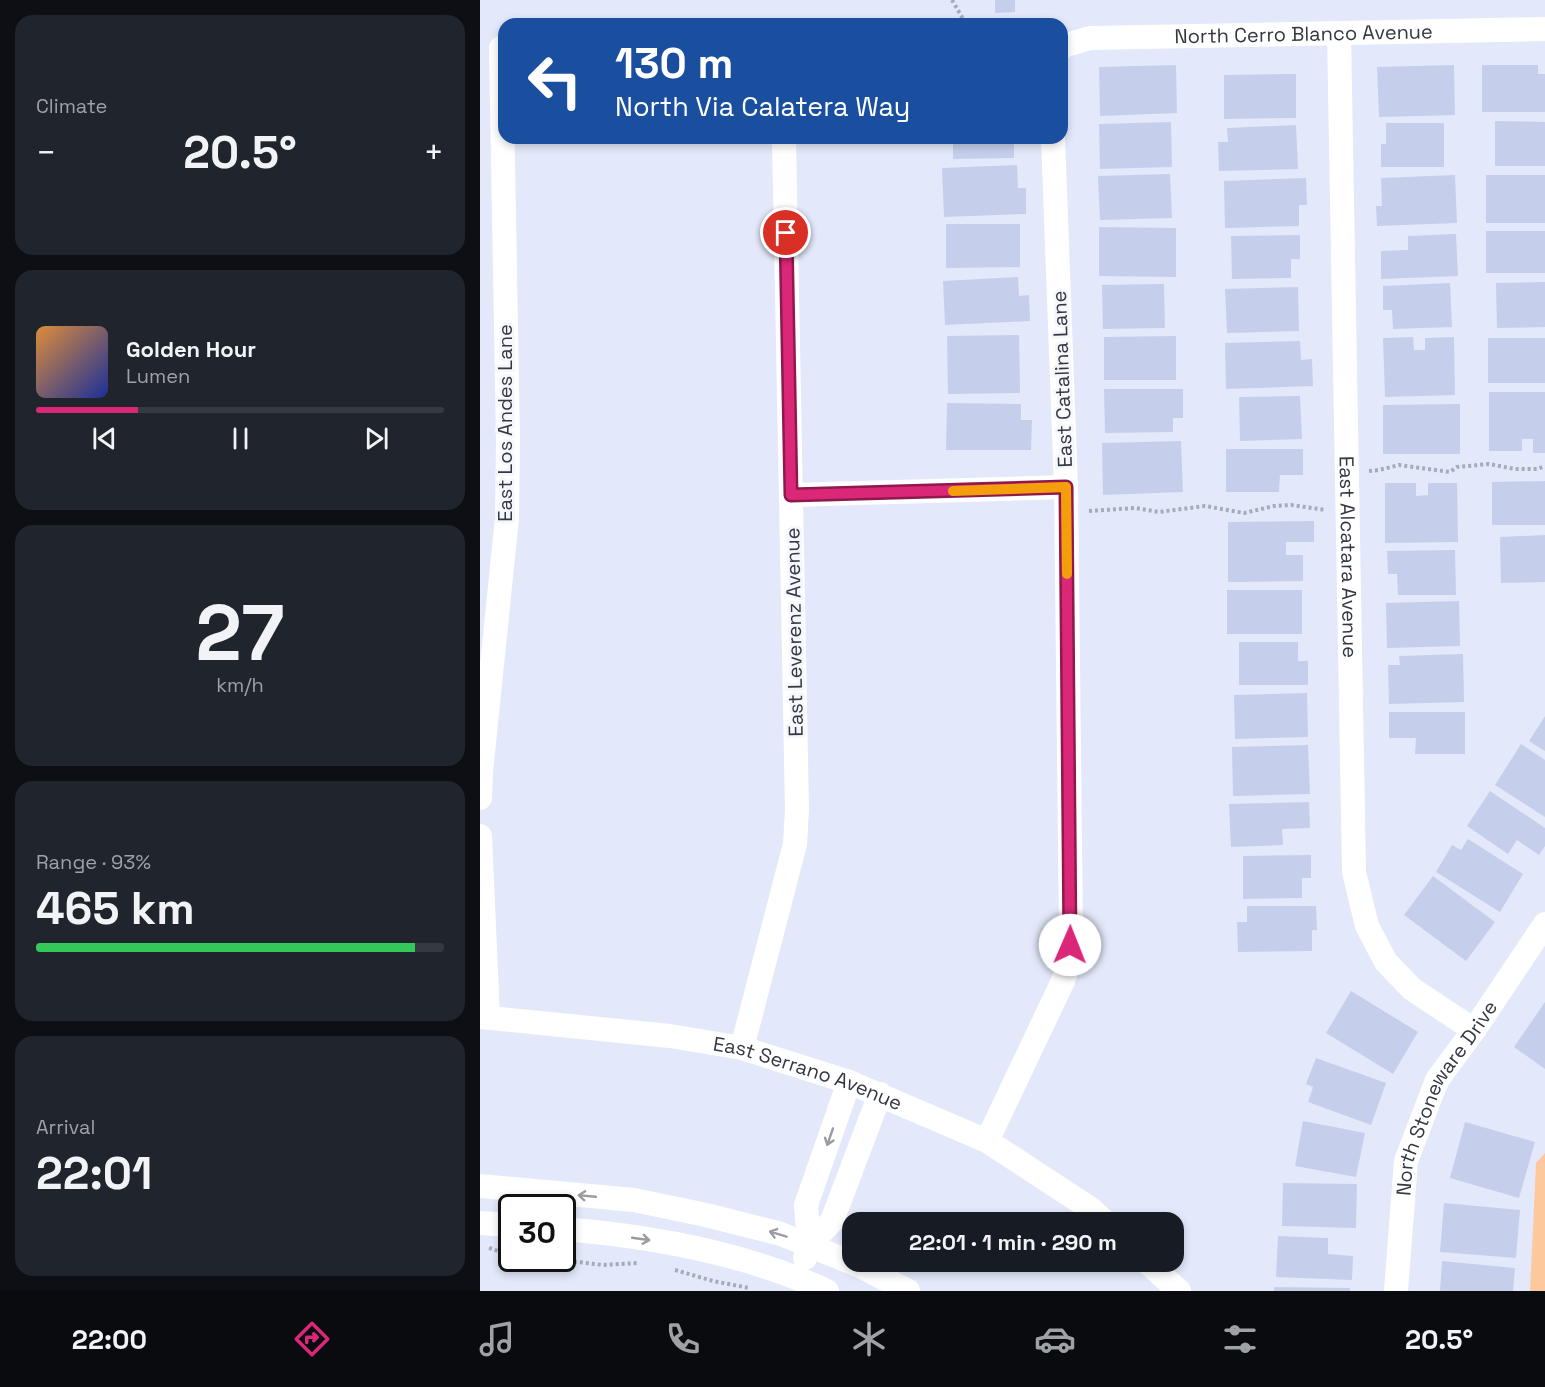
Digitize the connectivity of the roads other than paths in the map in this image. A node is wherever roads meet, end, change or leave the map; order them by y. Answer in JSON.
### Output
{"nodes":[{"id":1,"x":1545,"y":29,"type":"edge"},
{"id":2,"x":1339,"y":33,"type":"junction"},
{"id":3,"x":1068,"y":45,"type":"edge"},
{"id":4,"x":495,"y":48,"type":"edge"},
{"id":5,"x":498,"y":138,"type":"edge"},
{"id":6,"x":498,"y":144,"type":"edge"},
{"id":7,"x":784,"y":144,"type":"edge"},
{"id":8,"x":1053,"y":144,"type":"edge"},
{"id":9,"x":791,"y":495,"type":"junction"},
{"id":10,"x":1066,"y":499,"type":"junction"},
{"id":11,"x":480,"y":798,"type":"edge"},
{"id":12,"x":480,"y":836,"type":"edge"},
{"id":13,"x":1545,"y":924,"type":"edge"},
{"id":14,"x":484,"y":1017,"type":"edge"},
{"id":15,"x":1474,"y":1030,"type":"junction"},
{"id":16,"x":742,"y":1048,"type":"junction"},
{"id":17,"x":849,"y":1082,"type":"junction"},
{"id":18,"x":880,"y":1094,"type":"junction"},
{"id":19,"x":987,"y":1141,"type":"junction"},
{"id":20,"x":480,"y":1186,"type":"edge"},
{"id":21,"x":1094,"y":1212,"type":"edge"},
{"id":22,"x":480,"y":1223,"type":"edge"},
{"id":23,"x":498,"y":1224,"type":"edge"},
{"id":24,"x":576,"y":1230,"type":"edge"},
{"id":25,"x":809,"y":1245,"type":"junction"},
{"id":26,"x":1159,"y":1272,"type":"edge"},
{"id":27,"x":798,"y":1277,"type":"junction"},
{"id":28,"x":827,"y":1291,"type":"edge"},
{"id":29,"x":908,"y":1291,"type":"edge"},
{"id":30,"x":1179,"y":1291,"type":"edge"},
{"id":31,"x":1396,"y":1291,"type":"edge"}],
"edges":[{"from":1,"to":2,"type":"street","name":"North Cerro Blanco Avenue"},
{"from":2,"to":3,"type":"street","name":"North Cerro Blanco Avenue"},
{"from":2,"to":15,"type":"street","name":"East Alcatara Avenue"},
{"from":4,"to":5,"type":"street","name":"East Los Andes Lane"},
{"from":6,"to":11,"type":"street","name":"East Los Andes Lane"},
{"from":7,"to":9,"type":"street","name":"East Leverenz Avenue"},
{"from":8,"to":10,"type":"street","name":"East Catalina Lane"},
{"from":9,"to":10,"type":"street"},
{"from":9,"to":16,"type":"street","name":"East Leverenz Avenue"},
{"from":10,"to":19,"type":"street","name":"East Catalina Lane"},
{"from":12,"to":14,"type":"street"},
{"from":13,"to":15,"type":"street","name":"North Stoneware Drive"},
{"from":14,"to":16,"type":"street","name":"East Serrano Avenue"},
{"from":15,"to":31,"type":"street","name":"North Stoneware Drive"},
{"from":16,"to":17,"type":"street","name":"East Serrano Avenue"},
{"from":17,"to":18,"type":"street","name":"East Serrano Avenue"},
{"from":17,"to":25,"type":"street","one_way":true},
{"from":18,"to":19,"type":"street","name":"East Serrano Avenue"},
{"from":18,"to":25,"type":"street"},
{"from":19,"to":21,"type":"street","name":"East Serrano Avenue"},
{"from":25,"to":20,"type":"street","one_way":true},
{"from":22,"to":23,"type":"street"},
{"from":24,"to":27,"type":"street","one_way":true},
{"from":25,"to":27,"type":"street"},
{"from":25,"to":29,"type":"street"},
{"from":26,"to":30,"type":"street"},
{"from":27,"to":28,"type":"street"}]}
